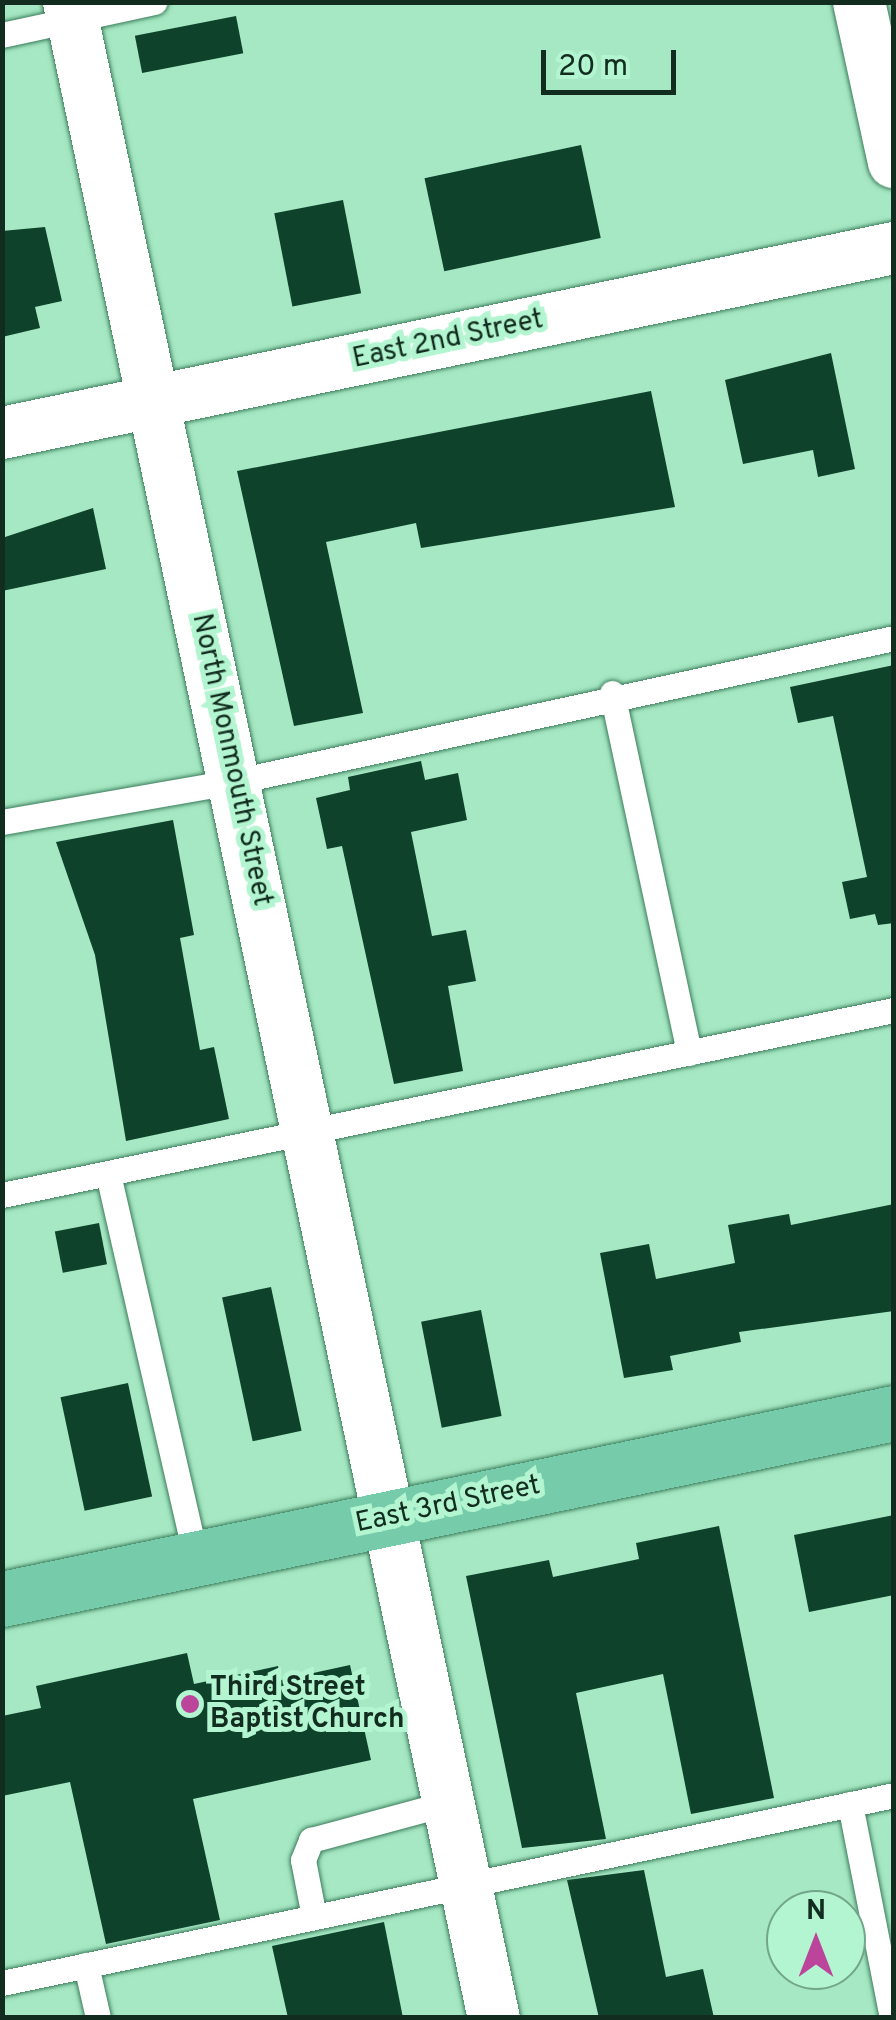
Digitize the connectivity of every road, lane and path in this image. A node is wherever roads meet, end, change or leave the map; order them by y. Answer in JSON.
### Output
{"nodes":[{"id":1,"x":154,"y":2,"type":"edge"},
{"id":2,"x":858,"y":2,"type":"edge"},
{"id":3,"x":71,"y":11,"type":"edge"},
{"id":4,"x":2,"y":36,"type":"edge"},
{"id":5,"x":894,"y":162,"type":"edge"},
{"id":6,"x":894,"y":248,"type":"edge"},
{"id":7,"x":154,"y":401,"type":"junction"},
{"id":8,"x":2,"y":433,"type":"edge"},
{"id":9,"x":894,"y":638,"type":"edge"},
{"id":10,"x":612,"y":692,"type":"junction"},
{"id":11,"x":237,"y":782,"type":"junction"},
{"id":12,"x":2,"y":822,"type":"edge"},
{"id":13,"x":894,"y":1010,"type":"edge"},
{"id":14,"x":690,"y":1053,"type":"junction"},
{"id":15,"x":308,"y":1132,"type":"junction"},
{"id":16,"x":108,"y":1174,"type":"junction"},
{"id":17,"x":2,"y":1196,"type":"edge"},
{"id":18,"x":894,"y":1413,"type":"edge"},
{"id":19,"x":388,"y":1518,"type":"junction"},
{"id":20,"x":196,"y":1558,"type":"junction"},
{"id":21,"x":2,"y":1599,"type":"edge"},
{"id":22,"x":894,"y":1795,"type":"edge"},
{"id":23,"x":448,"y":1803,"type":"junction"},
{"id":24,"x":850,"y":1804,"type":"junction"},
{"id":25,"x":464,"y":1886,"type":"junction"},
{"id":26,"x":314,"y":1917,"type":"junction"},
{"id":27,"x":86,"y":1965,"type":"junction"},
{"id":28,"x":2,"y":1983,"type":"edge"},
{"id":29,"x":98,"y":2018,"type":"edge"},
{"id":30,"x":494,"y":2018,"type":"edge"},
{"id":31,"x":892,"y":2018,"type":"edge"}],
"edges":[{"from":1,"to":3,"type":"lane"},
{"from":2,"to":5,"type":"street"},
{"from":3,"to":4,"type":"lane"},
{"from":3,"to":7,"type":"street","name":"North Monmouth Street"},
{"from":6,"to":7,"type":"street","name":"East 2nd Street"},
{"from":7,"to":8,"type":"street","name":"East 2nd Street"},
{"from":7,"to":11,"type":"street","name":"North Monmouth Street"},
{"from":9,"to":10,"type":"lane"},
{"from":10,"to":11,"type":"lane"},
{"from":10,"to":14,"type":"lane"},
{"from":11,"to":12,"type":"lane"},
{"from":11,"to":15,"type":"street","name":"North Monmouth Street"},
{"from":13,"to":14,"type":"lane"},
{"from":14,"to":15,"type":"lane"},
{"from":15,"to":16,"type":"lane"},
{"from":15,"to":19,"type":"street","name":"North Monmouth Street"},
{"from":16,"to":17,"type":"lane"},
{"from":16,"to":20,"type":"lane"},
{"from":18,"to":19,"type":"main road","name":"East 3rd Street"},
{"from":19,"to":20,"type":"main road","name":"East 3rd Street"},
{"from":19,"to":23,"type":"street","name":"North Monmouth Street"},
{"from":20,"to":21,"type":"main road","name":"East 3rd Street"},
{"from":22,"to":24,"type":"lane"},
{"from":23,"to":25,"type":"street","name":"North Monmouth Street"},
{"from":23,"to":26,"type":"lane"},
{"from":24,"to":25,"type":"lane"},
{"from":24,"to":31,"type":"lane"},
{"from":25,"to":26,"type":"lane"},
{"from":25,"to":30,"type":"street","name":"North Monmouth Street"},
{"from":26,"to":27,"type":"lane"},
{"from":27,"to":28,"type":"lane"},
{"from":27,"to":29,"type":"lane"}]}
